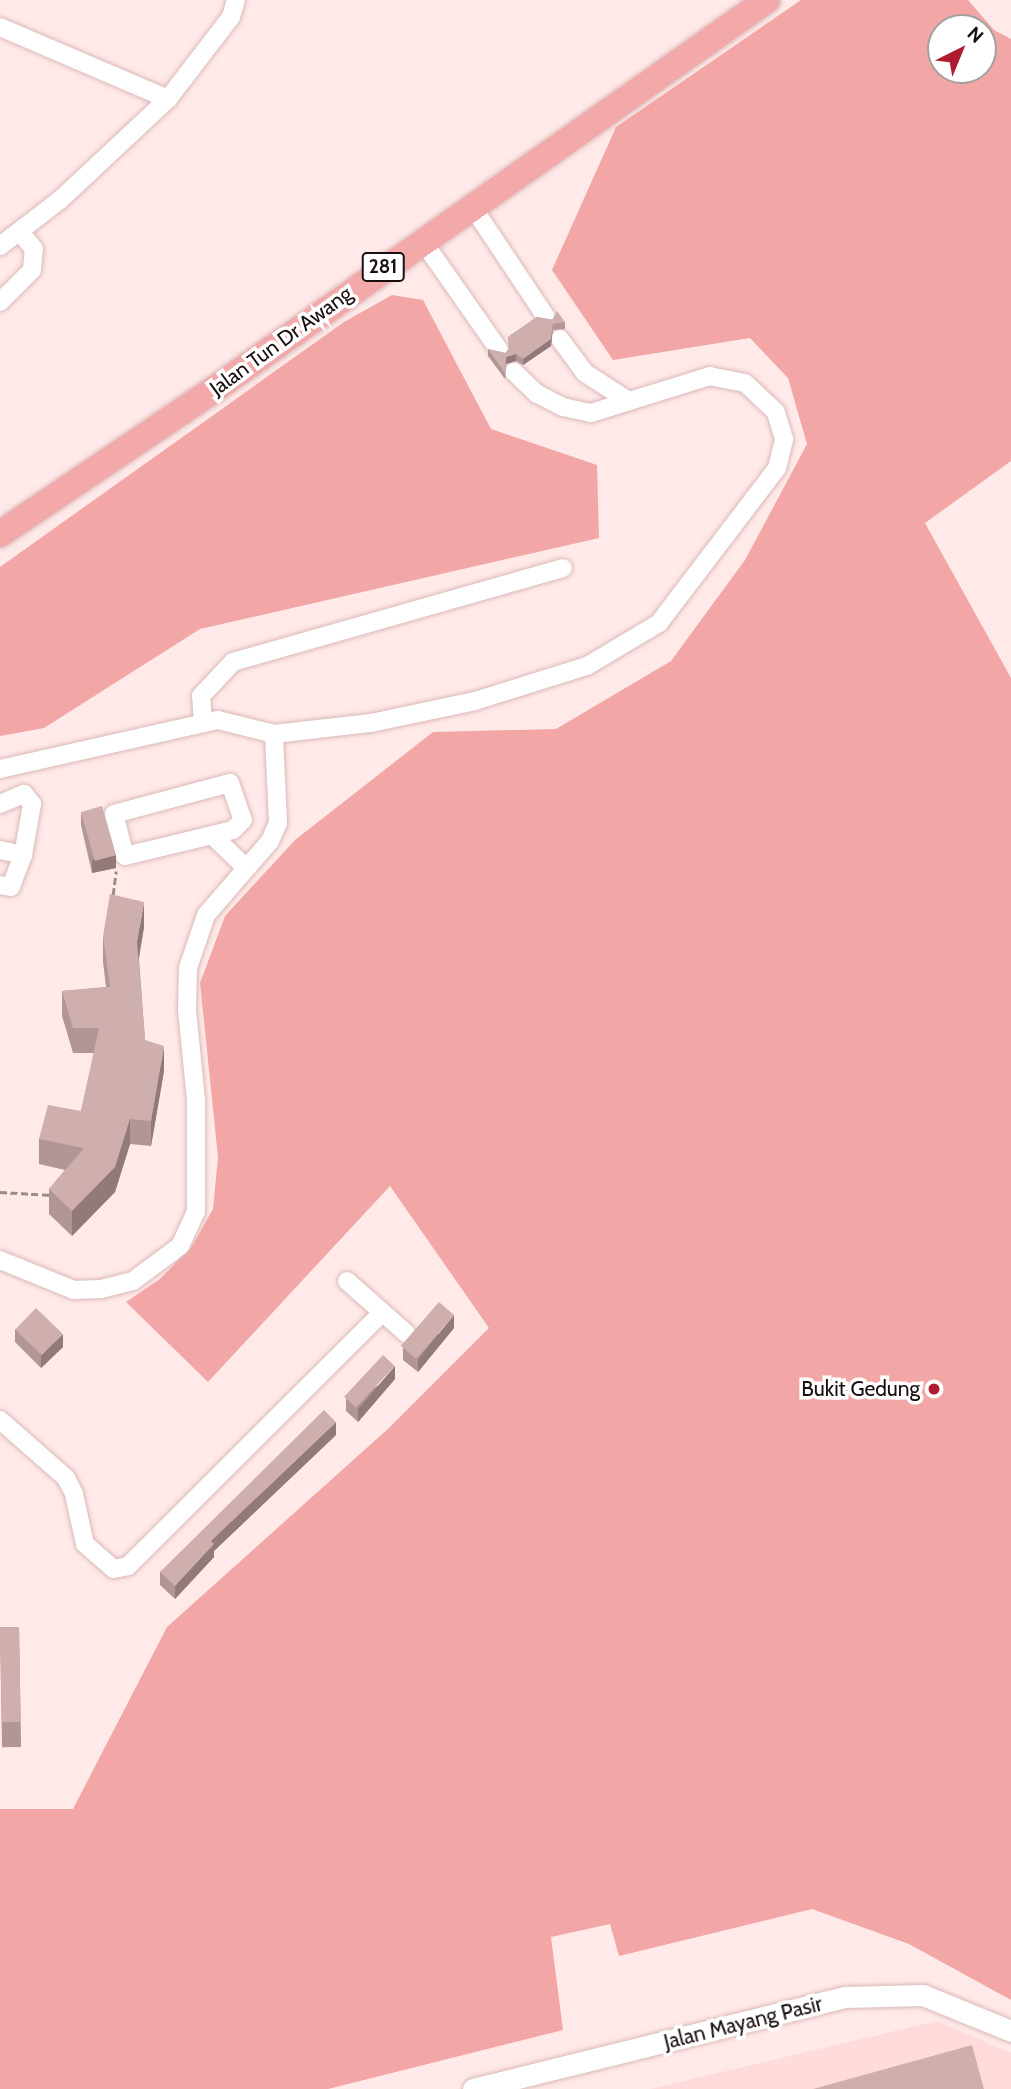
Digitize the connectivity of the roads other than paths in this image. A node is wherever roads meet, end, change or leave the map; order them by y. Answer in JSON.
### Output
{"nodes":[{"id":1,"x":236,"y":0,"type":"edge"},
{"id":2,"x":767,"y":0,"type":"edge"},
{"id":3,"x":0,"y":27,"type":"edge"},
{"id":4,"x":168,"y":99,"type":"junction"},
{"id":5,"x":472,"y":206,"type":"junction"},
{"id":6,"x":19,"y":231,"type":"junction"},
{"id":7,"x":422,"y":240,"type":"junction"},
{"id":8,"x":0,"y":246,"type":"edge"},
{"id":9,"x":0,"y":302,"type":"edge"},
{"id":10,"x":546,"y":317,"type":"edge"},
{"id":11,"x":560,"y":339,"type":"dead end"},
{"id":12,"x":499,"y":349,"type":"edge"},
{"id":13,"x":514,"y":372,"type":"dead end"},
{"id":14,"x":627,"y":400,"type":"junction"},
{"id":15,"x":0,"y":534,"type":"edge"},
{"id":16,"x":563,"y":568,"type":"dead end"},
{"id":17,"x":203,"y":723,"type":"junction"},
{"id":18,"x":274,"y":734,"type":"junction"},
{"id":19,"x":0,"y":769,"type":"edge"},
{"id":20,"x":0,"y":776,"type":"edge"},
{"id":21,"x":2,"y":803,"type":"edge"},
{"id":22,"x":212,"y":835,"type":"junction"},
{"id":23,"x":0,"y":849,"type":"edge"},
{"id":24,"x":23,"y":855,"type":"junction"},
{"id":25,"x":247,"y":868,"type":"junction"},
{"id":26,"x":0,"y":885,"type":"edge"},
{"id":27,"x":0,"y":1260,"type":"edge"},
{"id":28,"x":347,"y":1281,"type":"dead end"},
{"id":29,"x":382,"y":1313,"type":"junction"},
{"id":30,"x":405,"y":1334,"type":"dead end"},
{"id":31,"x":0,"y":1420,"type":"edge"},
{"id":32,"x":1011,"y":2031,"type":"edge"},
{"id":33,"x":473,"y":2089,"type":"edge"}],
"edges":[{"from":1,"to":4,"type":"street"},
{"from":2,"to":5,"type":"main road","name":"Jalan Tun Dr Awang","number":"281"},
{"from":3,"to":4,"type":"street"},
{"from":4,"to":6,"type":"street"},
{"from":5,"to":7,"type":"main road","name":"Jalan Tun Dr Awang","number":"281"},
{"from":5,"to":10,"type":"street"},
{"from":6,"to":8,"type":"street"},
{"from":6,"to":9,"type":"street"},
{"from":7,"to":12,"type":"street"},
{"from":7,"to":15,"type":"main road","name":"Jalan Tun Dr Awang","number":"281"},
{"from":11,"to":14,"type":"street"},
{"from":13,"to":14,"type":"street"},
{"from":14,"to":18,"type":"street"},
{"from":16,"to":17,"type":"street"},
{"from":17,"to":18,"type":"street"},
{"from":17,"to":19,"type":"street"},
{"from":18,"to":25,"type":"street"},
{"from":20,"to":21,"type":"street"},
{"from":21,"to":24,"type":"street"},
{"from":22,"to":22,"type":"street"},
{"from":22,"to":25,"type":"street"},
{"from":23,"to":24,"type":"street"},
{"from":24,"to":26,"type":"street"},
{"from":25,"to":27,"type":"street"},
{"from":28,"to":29,"type":"street"},
{"from":29,"to":30,"type":"street"},
{"from":29,"to":31,"type":"street"},
{"from":32,"to":33,"type":"street","name":"Jalan Mayang Pasir"}]}
